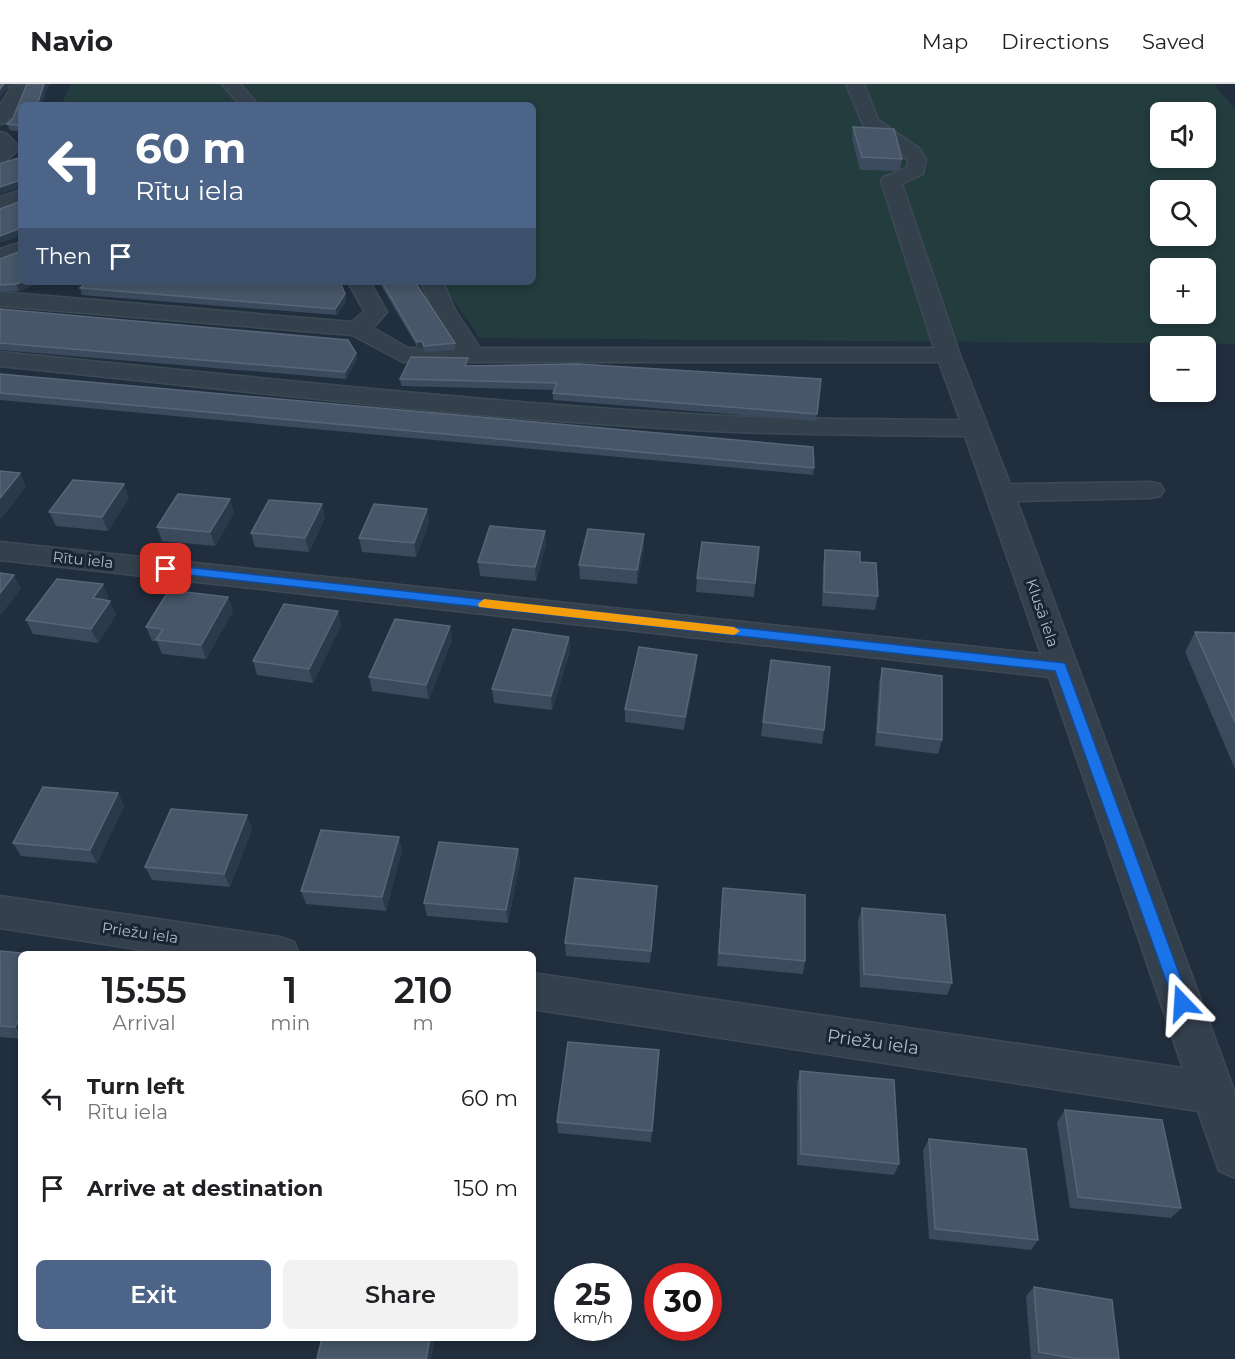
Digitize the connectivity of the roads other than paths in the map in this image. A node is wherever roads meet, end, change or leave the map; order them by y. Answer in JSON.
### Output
{"nodes":[{"id":1,"x":15,"y":84,"type":"edge"},
{"id":2,"x":231,"y":84,"type":"edge"},
{"id":3,"x":855,"y":84,"type":"edge"},
{"id":4,"x":246,"y":102,"type":"edge"},
{"id":5,"x":2,"y":113,"type":"edge"},
{"id":6,"x":18,"y":197,"type":"edge"},
{"id":7,"x":0,"y":204,"type":"edge"},
{"id":8,"x":18,"y":249,"type":"edge"},
{"id":9,"x":0,"y":256,"type":"edge"},
{"id":10,"x":65,"y":285,"type":"edge"},
{"id":11,"x":361,"y":285,"type":"edge"},
{"id":12,"x":433,"y":285,"type":"edge"},
{"id":13,"x":0,"y":299,"type":"edge"},
{"id":14,"x":44,"y":302,"type":"junction"},
{"id":15,"x":358,"y":329,"type":"junction"},
{"id":16,"x":946,"y":349,"type":"junction"},
{"id":17,"x":473,"y":356,"type":"junction"},
{"id":18,"x":0,"y":359,"type":"edge"},
{"id":19,"x":975,"y":428,"type":"junction"},
{"id":20,"x":1150,"y":490,"type":"dead end"},
{"id":21,"x":999,"y":493,"type":"junction"},
{"id":22,"x":0,"y":551,"type":"edge"},
{"id":23,"x":1060,"y":667,"type":"junction"},
{"id":24,"x":0,"y":912,"type":"edge"},
{"id":25,"x":260,"y":951,"type":"edge"},
{"id":26,"x":536,"y":993,"type":"edge"},
{"id":27,"x":1214,"y":1093,"type":"junction"},
{"id":28,"x":1235,"y":1156,"type":"edge"}],
"edges":[{"from":1,"to":5,"type":"street"},
{"from":2,"to":4,"type":"street"},
{"from":3,"to":16,"type":"street","name":"Klusā iela"},
{"from":6,"to":7,"type":"street"},
{"from":8,"to":9,"type":"street"},
{"from":10,"to":14,"type":"street"},
{"from":11,"to":15,"type":"street"},
{"from":12,"to":17,"type":"street"},
{"from":13,"to":14,"type":"street"},
{"from":14,"to":15,"type":"street"},
{"from":15,"to":17,"type":"street"},
{"from":16,"to":17,"type":"street"},
{"from":16,"to":19,"type":"street","name":"Klusā iela"},
{"from":18,"to":19,"type":"street"},
{"from":19,"to":21,"type":"street","name":"Klusā iela"},
{"from":20,"to":21,"type":"street"},
{"from":21,"to":23,"type":"street","name":"Klusā iela"},
{"from":22,"to":23,"type":"street","name":"Rītu iela"},
{"from":23,"to":27,"type":"street","name":"Klusā iela"},
{"from":24,"to":25,"type":"street","name":"Priežu iela"},
{"from":26,"to":27,"type":"street","name":"Priežu iela"},
{"from":27,"to":28,"type":"street","name":"Klusā iela"}]}
